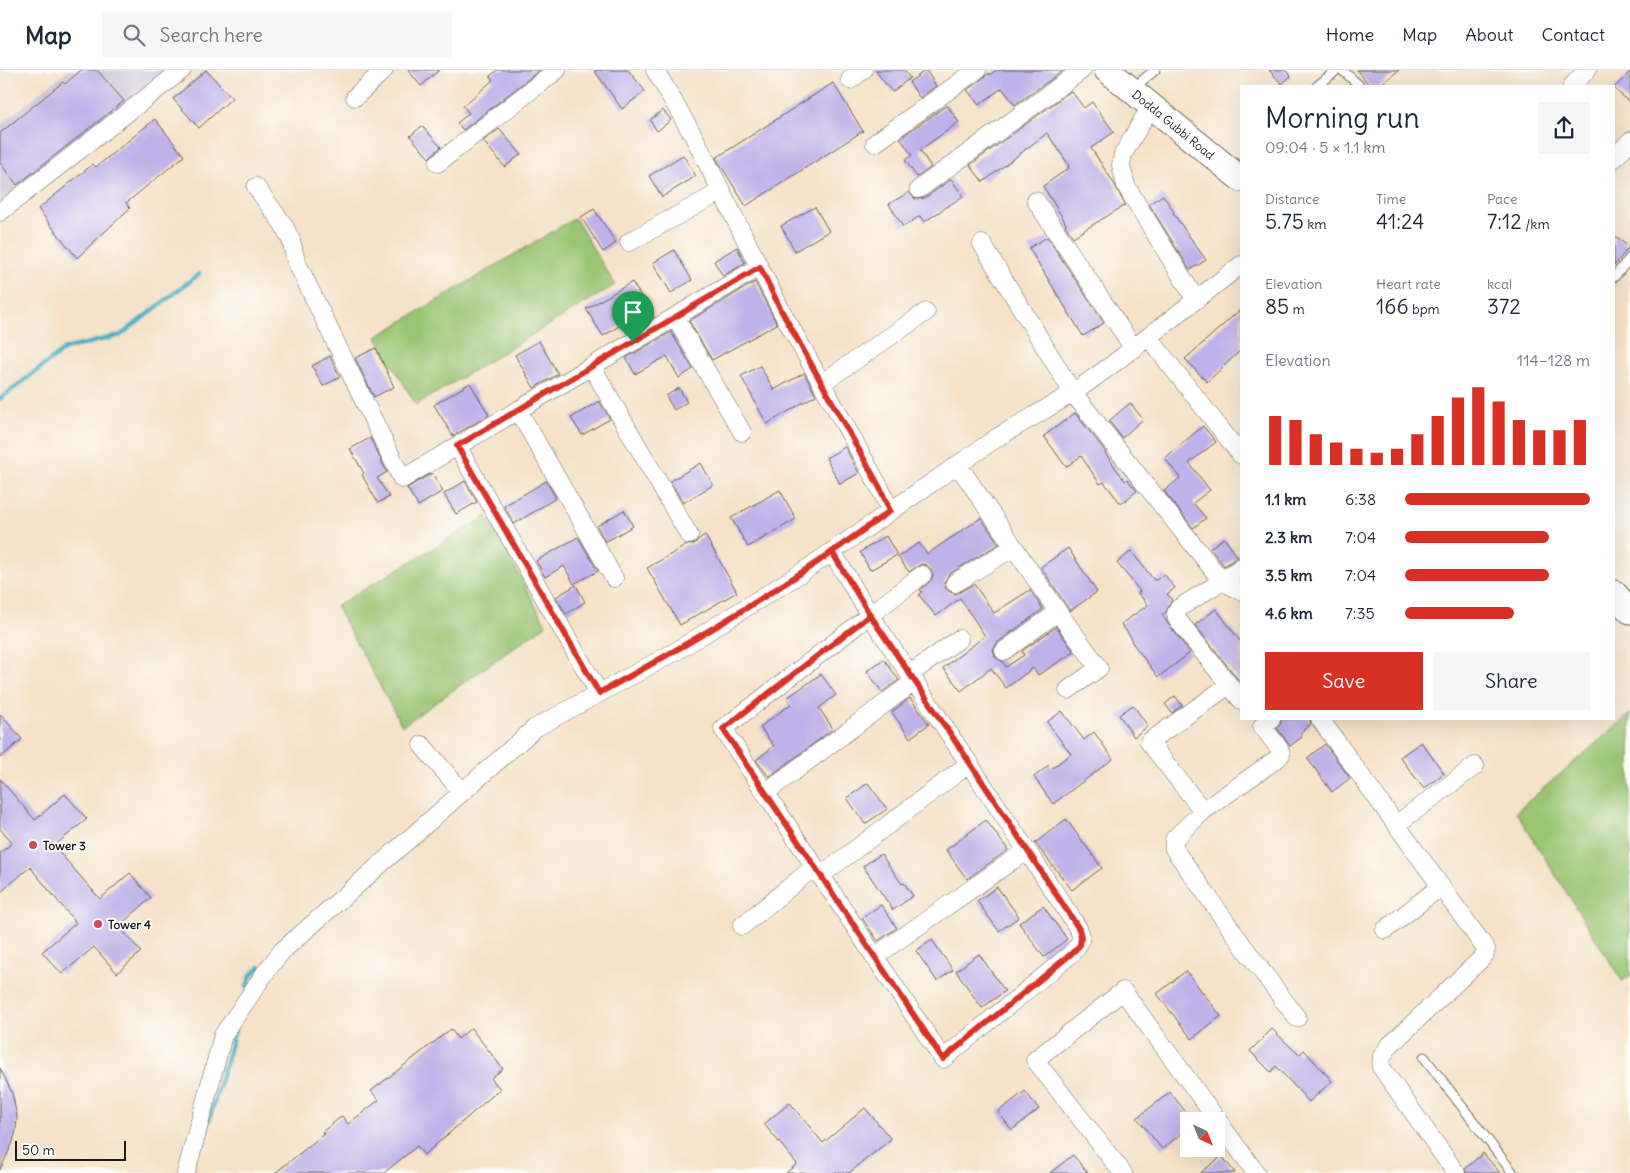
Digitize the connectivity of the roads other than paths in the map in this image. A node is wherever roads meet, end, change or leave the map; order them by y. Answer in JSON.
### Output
{"nodes":[{"id":1,"x":182,"y":70,"type":"edge"},
{"id":2,"x":384,"y":70,"type":"edge"},
{"id":3,"x":557,"y":70,"type":"edge"},
{"id":4,"x":655,"y":70,"type":"edge"},
{"id":5,"x":977,"y":70,"type":"edge"},
{"id":6,"x":1082,"y":70,"type":"edge"},
{"id":7,"x":1107,"y":70,"type":"edge"},
{"id":8,"x":1155,"y":70,"type":"edge"},
{"id":9,"x":1337,"y":70,"type":"edge"},
{"id":10,"x":1342,"y":70,"type":"edge"},
{"id":11,"x":1587,"y":70,"type":"edge"},
{"id":12,"x":1318,"y":85,"type":"edge"},
{"id":13,"x":1359,"y":85,"type":"edge"},
{"id":14,"x":1573,"y":85,"type":"edge"},
{"id":15,"x":1132,"y":90,"type":"junction"},
{"id":16,"x":355,"y":97,"type":"dead end"},
{"id":17,"x":1151,"y":106,"type":"junction"},
{"id":18,"x":1630,"y":141,"type":"edge"},
{"id":19,"x":876,"y":143,"type":"dead end"},
{"id":20,"x":1615,"y":157,"type":"edge"},
{"id":21,"x":438,"y":162,"type":"dead end"},
{"id":22,"x":1240,"y":178,"type":"edge"},
{"id":23,"x":256,"y":187,"type":"dead end"},
{"id":24,"x":919,"y":189,"type":"dead end"},
{"id":25,"x":722,"y":191,"type":"junction"},
{"id":26,"x":1036,"y":201,"type":"dead end"},
{"id":27,"x":0,"y":212,"type":"edge"},
{"id":28,"x":630,"y":242,"type":"dead end"},
{"id":29,"x":982,"y":244,"type":"dead end"},
{"id":30,"x":1630,"y":258,"type":"edge"},
{"id":31,"x":1240,"y":266,"type":"edge"},
{"id":32,"x":760,"y":267,"type":"junction"},
{"id":33,"x":1615,"y":276,"type":"edge"},
{"id":34,"x":1196,"y":300,"type":"junction"},
{"id":35,"x":926,"y":312,"type":"dead end"},
{"id":36,"x":675,"y":318,"type":"junction"},
{"id":37,"x":1149,"y":338,"type":"junction"},
{"id":38,"x":1134,"y":349,"type":"junction"},
{"id":39,"x":592,"y":367,"type":"junction"},
{"id":40,"x":822,"y":383,"type":"junction"},
{"id":41,"x":1073,"y":393,"type":"junction"},
{"id":42,"x":518,"y":410,"type":"junction"},
{"id":43,"x":742,"y":432,"type":"dead end"},
{"id":44,"x":457,"y":446,"type":"junction"},
{"id":45,"x":1240,"y":454,"type":"edge"},
{"id":46,"x":958,"y":465,"type":"junction"},
{"id":47,"x":890,"y":511,"type":"junction"},
{"id":48,"x":689,"y":535,"type":"dead end"},
{"id":49,"x":1014,"y":547,"type":"junction"},
{"id":50,"x":832,"y":552,"type":"junction"},
{"id":51,"x":1240,"y":568,"type":"edge"},
{"id":52,"x":922,"y":575,"type":"dead end"},
{"id":53,"x":614,"y":578,"type":"dead end"},
{"id":54,"x":1222,"y":581,"type":"junction"},
{"id":55,"x":955,"y":583,"type":"dead end"},
{"id":56,"x":1240,"y":590,"type":"edge"},
{"id":57,"x":1615,"y":594,"type":"edge"},
{"id":58,"x":1630,"y":611,"type":"edge"},
{"id":59,"x":1058,"y":612,"type":"junction"},
{"id":60,"x":870,"y":615,"type":"junction"},
{"id":61,"x":959,"y":639,"type":"dead end"},
{"id":62,"x":1004,"y":651,"type":"dead end"},
{"id":63,"x":912,"y":678,"type":"junction"},
{"id":64,"x":1229,"y":685,"type":"junction"},
{"id":65,"x":1068,"y":690,"type":"dead end"},
{"id":66,"x":599,"y":693,"type":"junction"},
{"id":67,"x":1240,"y":699,"type":"edge"},
{"id":68,"x":1321,"y":720,"type":"edge"},
{"id":69,"x":1263,"y":721,"type":"edge"},
{"id":70,"x":422,"y":745,"type":"dead end"},
{"id":71,"x":970,"y":763,"type":"junction"},
{"id":72,"x":1475,"y":766,"type":"dead end"},
{"id":73,"x":462,"y":792,"type":"junction"},
{"id":74,"x":765,"y":793,"type":"junction"},
{"id":75,"x":1203,"y":811,"type":"junction"},
{"id":76,"x":1397,"y":824,"type":"junction"},
{"id":77,"x":1026,"y":851,"type":"junction"},
{"id":78,"x":817,"y":872,"type":"junction"},
{"id":79,"x":1441,"y":886,"type":"junction"},
{"id":80,"x":742,"y":926,"type":"dead end"},
{"id":81,"x":1385,"y":930,"type":"dead end"},
{"id":82,"x":874,"y":957,"type":"junction"},
{"id":83,"x":1297,"y":1018,"type":"dead end"},
{"id":84,"x":1424,"y":1057,"type":"dead end"},
{"id":85,"x":186,"y":1173,"type":"edge"},
{"id":86,"x":1123,"y":1173,"type":"edge"},
{"id":87,"x":1256,"y":1173,"type":"edge"},
{"id":88,"x":1456,"y":1173,"type":"edge"},
{"id":89,"x":1513,"y":1173,"type":"edge"}],
"edges":[{"from":1,"to":27,"type":"street"},
{"from":2,"to":16,"type":"street"},
{"from":3,"to":21,"type":"street"},
{"from":4,"to":25,"type":"street"},
{"from":5,"to":19,"type":"street"},
{"from":6,"to":24,"type":"street"},
{"from":7,"to":15,"type":"main road","name":"Dodda Gubbi Road"},
{"from":8,"to":15,"type":"lane"},
{"from":9,"to":12,"type":"lane"},
{"from":10,"to":13,"type":"lane"},
{"from":11,"to":14,"type":"street"},
{"from":15,"to":17,"type":"main road","name":"Dodda Gubbi Road"},
{"from":17,"to":22,"type":"main road","name":"Dodda Gubbi Road"},
{"from":17,"to":34,"type":"street"},
{"from":18,"to":20,"type":"street"},
{"from":23,"to":44,"type":"street"},
{"from":25,"to":28,"type":"street"},
{"from":25,"to":32,"type":"street"},
{"from":26,"to":38,"type":"street"},
{"from":29,"to":41,"type":"street"},
{"from":30,"to":33,"type":"lane"},
{"from":31,"to":34,"type":"street"},
{"from":32,"to":36,"type":"street"},
{"from":32,"to":40,"type":"street"},
{"from":34,"to":37,"type":"street"},
{"from":35,"to":40,"type":"street"},
{"from":36,"to":39,"type":"street"},
{"from":36,"to":43,"type":"street"},
{"from":37,"to":38,"type":"street"},
{"from":37,"to":45,"type":"street"},
{"from":38,"to":41,"type":"street"},
{"from":39,"to":42,"type":"street"},
{"from":39,"to":48,"type":"street"},
{"from":40,"to":47,"type":"street"},
{"from":41,"to":46,"type":"street"},
{"from":41,"to":54,"type":"street"},
{"from":42,"to":44,"type":"street"},
{"from":42,"to":53,"type":"street"},
{"from":44,"to":66,"type":"street"},
{"from":46,"to":47,"type":"street"},
{"from":46,"to":49,"type":"street"},
{"from":47,"to":50,"type":"street"},
{"from":49,"to":55,"type":"street"},
{"from":49,"to":59,"type":"street"},
{"from":50,"to":60,"type":"street"},
{"from":50,"to":66,"type":"street"},
{"from":51,"to":54,"type":"street"},
{"from":52,"to":60,"type":"street"},
{"from":54,"to":56,"type":"street"},
{"from":54,"to":64,"type":"street"},
{"from":57,"to":58,"type":"main road"},
{"from":59,"to":62,"type":"street"},
{"from":59,"to":65,"type":"street"},
{"from":60,"to":63,"type":"street"},
{"from":60,"to":74,"type":"street"},
{"from":61,"to":63,"type":"street"},
{"from":63,"to":71,"type":"street"},
{"from":63,"to":74,"type":"street"},
{"from":64,"to":67,"type":"street"},
{"from":64,"to":75,"type":"street"},
{"from":66,"to":73,"type":"street"},
{"from":68,"to":76,"type":"street"},
{"from":69,"to":75,"type":"street"},
{"from":70,"to":73,"type":"street"},
{"from":71,"to":77,"type":"street"},
{"from":71,"to":78,"type":"street"},
{"from":72,"to":76,"type":"street"},
{"from":73,"to":85,"type":"street"},
{"from":74,"to":78,"type":"street"},
{"from":75,"to":83,"type":"street"},
{"from":76,"to":79,"type":"street"},
{"from":77,"to":82,"type":"street"},
{"from":77,"to":82,"type":"street"},
{"from":78,"to":80,"type":"street"},
{"from":78,"to":82,"type":"street"},
{"from":79,"to":81,"type":"street"},
{"from":79,"to":88,"type":"street"},
{"from":84,"to":89,"type":"lane"},
{"from":86,"to":87,"type":"street"}]}
